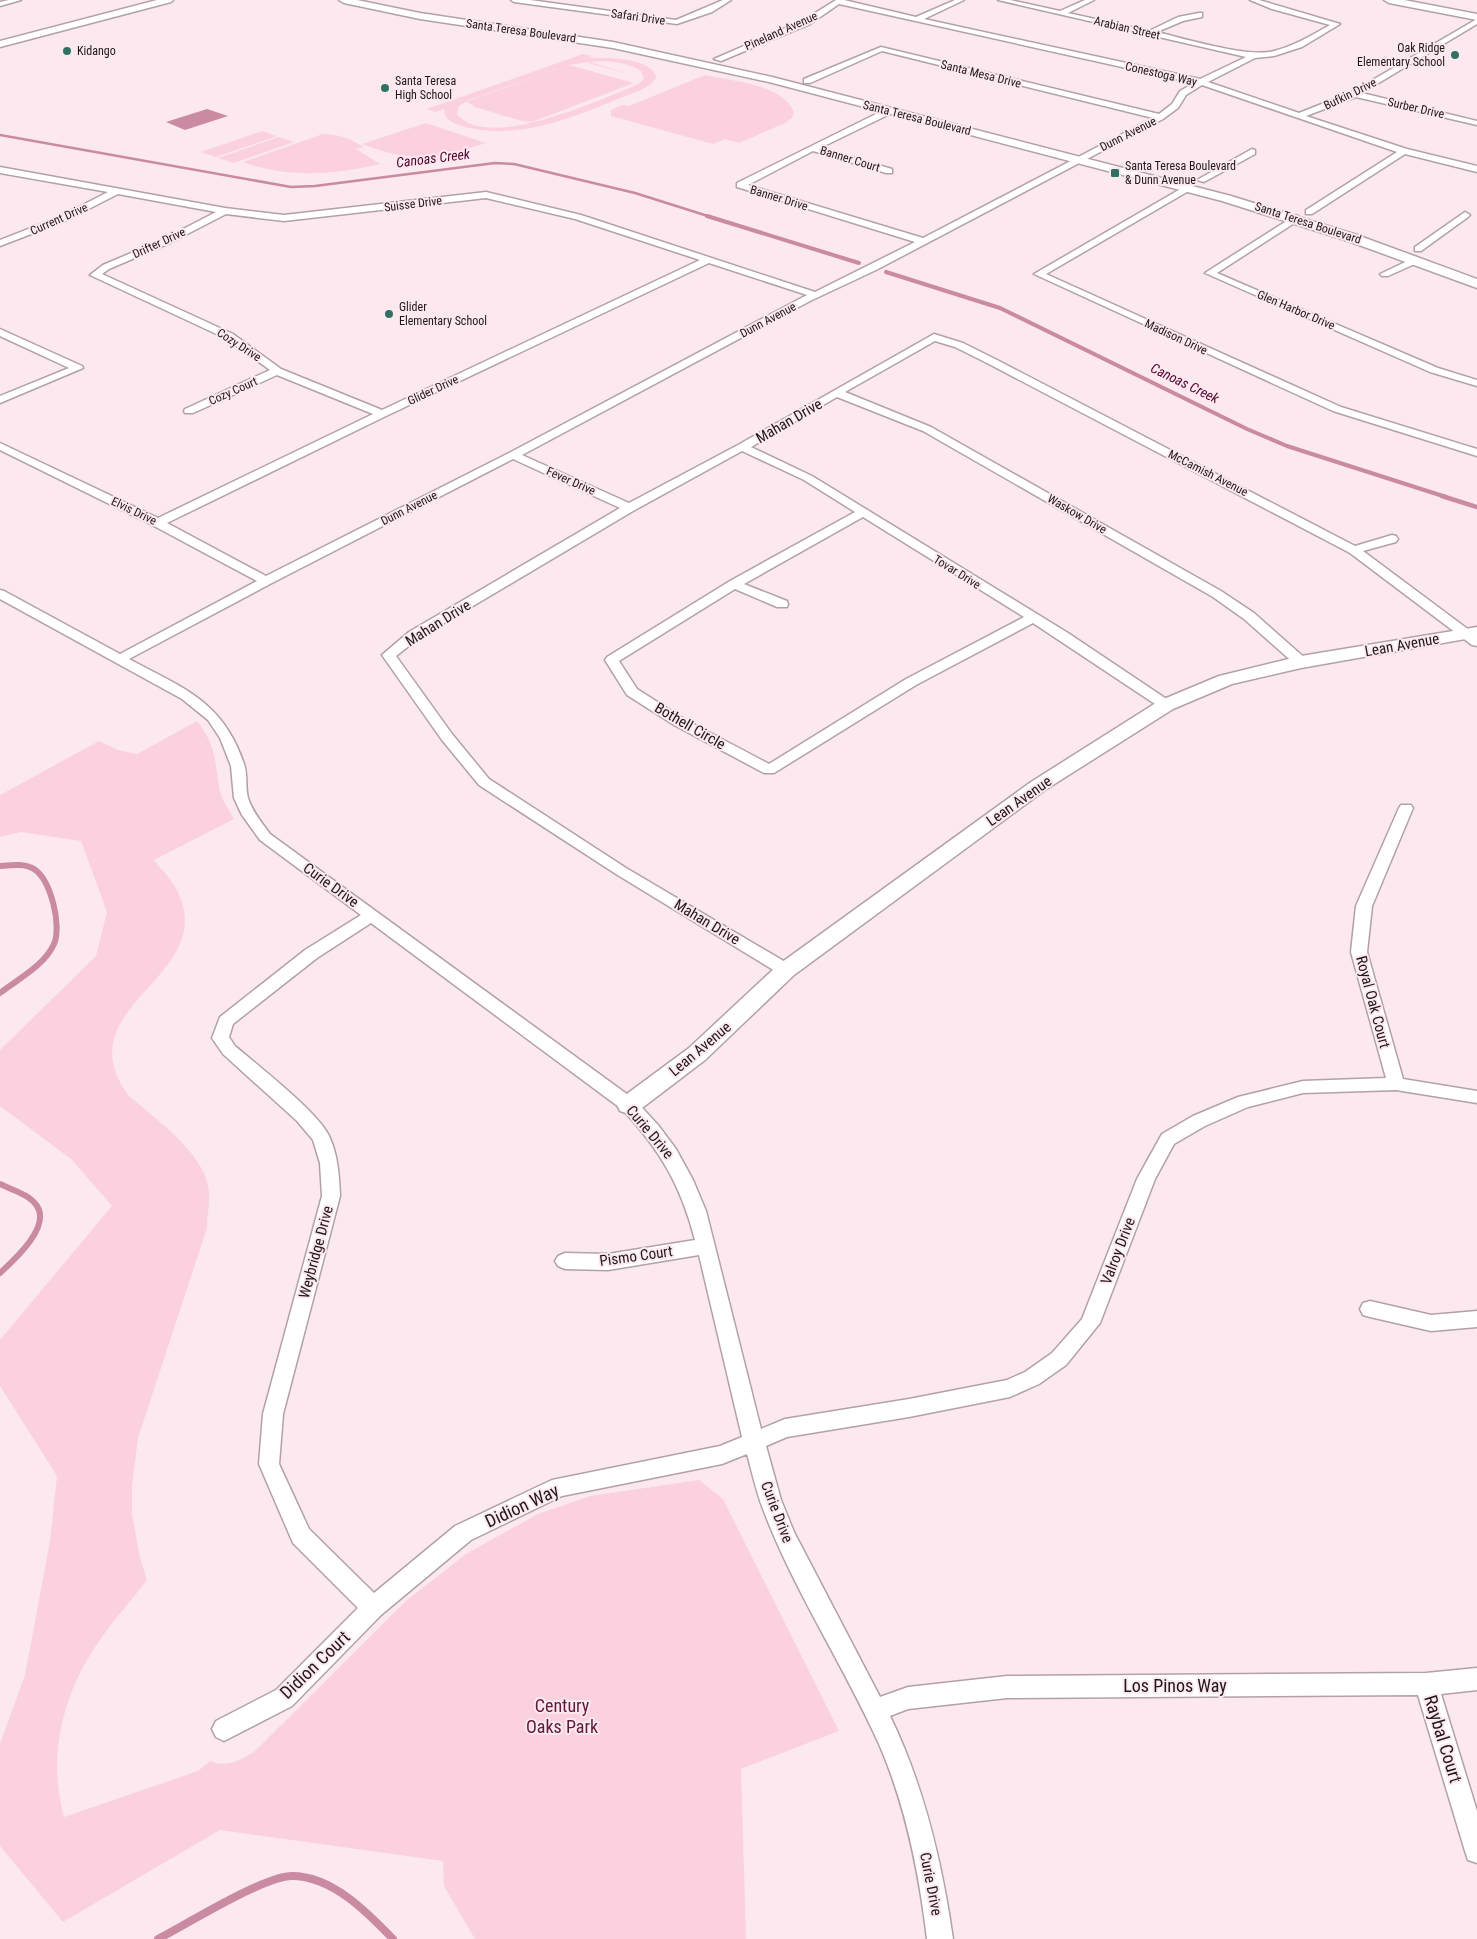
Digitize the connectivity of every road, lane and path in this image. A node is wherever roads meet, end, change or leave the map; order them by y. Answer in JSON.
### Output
{"nodes":[{"id":1,"x":18,"y":0,"type":"edge"},
{"id":2,"x":150,"y":0,"type":"edge"},
{"id":3,"x":168,"y":0,"type":"edge"},
{"id":4,"x":344,"y":0,"type":"edge"},
{"id":5,"x":378,"y":0,"type":"edge"},
{"id":6,"x":514,"y":0,"type":"edge"},
{"id":7,"x":728,"y":0,"type":"edge"},
{"id":8,"x":961,"y":0,"type":"edge"},
{"id":9,"x":1001,"y":0,"type":"edge"},
{"id":10,"x":1091,"y":0,"type":"edge"},
{"id":11,"x":1252,"y":0,"type":"edge"},
{"id":12,"x":1389,"y":0,"type":"edge"},
{"id":13,"x":840,"y":1,"type":"edge"},
{"id":14,"x":0,"y":4,"type":"edge"},
{"id":15,"x":1062,"y":13,"type":"junction"},
{"id":16,"x":1199,"y":16,"type":"dead end"},
{"id":17,"x":1477,"y":17,"type":"edge"},
{"id":18,"x":917,"y":19,"type":"junction"},
{"id":19,"x":1477,"y":21,"type":"edge"},
{"id":20,"x":76,"y":23,"type":"junction"},
{"id":21,"x":1150,"y":33,"type":"junction"},
{"id":22,"x":0,"y":44,"type":"edge"},
{"id":23,"x":1253,"y":56,"type":"junction"},
{"id":24,"x":718,"y":59,"type":"junction"},
{"id":25,"x":806,"y":81,"type":"junction"},
{"id":26,"x":1201,"y":82,"type":"junction"},
{"id":27,"x":1355,"y":94,"type":"junction"},
{"id":28,"x":889,"y":111,"type":"junction"},
{"id":29,"x":1299,"y":116,"type":"junction"},
{"id":30,"x":1160,"y":117,"type":"junction"},
{"id":31,"x":1477,"y":123,"type":"edge"},
{"id":32,"x":812,"y":148,"type":"junction"},
{"id":33,"x":1404,"y":151,"type":"junction"},
{"id":34,"x":1092,"y":152,"type":"junction"},
{"id":35,"x":1252,"y":152,"type":"dead end"},
{"id":36,"x":1080,"y":159,"type":"junction"},
{"id":37,"x":1477,"y":169,"type":"edge"},
{"id":38,"x":0,"y":170,"type":"edge"},
{"id":39,"x":889,"y":171,"type":"dead end"},
{"id":40,"x":15,"y":173,"type":"junction"},
{"id":41,"x":0,"y":180,"type":"edge"},
{"id":42,"x":1201,"y":180,"type":"junction"},
{"id":43,"x":1189,"y":187,"type":"junction"},
{"id":44,"x":116,"y":192,"type":"junction"},
{"id":45,"x":225,"y":211,"type":"junction"},
{"id":46,"x":1309,"y":212,"type":"junction"},
{"id":47,"x":1466,"y":215,"type":"dead end"},
{"id":48,"x":1296,"y":218,"type":"junction"},
{"id":49,"x":922,"y":242,"type":"junction"},
{"id":50,"x":0,"y":243,"type":"edge"},
{"id":51,"x":1417,"y":254,"type":"junction"},
{"id":52,"x":708,"y":260,"type":"junction"},
{"id":53,"x":1477,"y":271,"type":"edge"},
{"id":54,"x":1385,"y":274,"type":"dead end"},
{"id":55,"x":95,"y":275,"type":"joint"},
{"id":56,"x":1477,"y":284,"type":"edge"},
{"id":57,"x":815,"y":295,"type":"junction"},
{"id":58,"x":0,"y":332,"type":"edge"},
{"id":59,"x":934,"y":336,"type":"joint"},
{"id":60,"x":277,"y":371,"type":"junction"},
{"id":61,"x":1477,"y":383,"type":"edge"},
{"id":62,"x":837,"y":393,"type":"junction"},
{"id":63,"x":0,"y":400,"type":"edge"},
{"id":64,"x":189,"y":411,"type":"dead end"},
{"id":65,"x":382,"y":414,"type":"junction"},
{"id":66,"x":0,"y":446,"type":"edge"},
{"id":67,"x":742,"y":447,"type":"junction"},
{"id":68,"x":1477,"y":454,"type":"edge"},
{"id":69,"x":513,"y":455,"type":"junction"},
{"id":70,"x":629,"y":508,"type":"junction"},
{"id":71,"x":862,"y":513,"type":"junction"},
{"id":72,"x":158,"y":523,"type":"junction"},
{"id":73,"x":1392,"y":539,"type":"dead end"},
{"id":74,"x":1354,"y":550,"type":"junction"},
{"id":75,"x":266,"y":581,"type":"junction"},
{"id":76,"x":734,"y":584,"type":"junction"},
{"id":77,"x":0,"y":594,"type":"edge"},
{"id":78,"x":782,"y":604,"type":"dead end"},
{"id":79,"x":1032,"y":618,"type":"junction"},
{"id":80,"x":1473,"y":636,"type":"edge"},
{"id":81,"x":120,"y":659,"type":"junction"},
{"id":82,"x":1301,"y":662,"type":"junction"},
{"id":83,"x":1166,"y":705,"type":"junction"},
{"id":84,"x":1406,"y":808,"type":"dead end"},
{"id":85,"x":372,"y":915,"type":"junction"},
{"id":86,"x":786,"y":970,"type":"junction"},
{"id":87,"x":1396,"y":1084,"type":"junction"},
{"id":88,"x":1477,"y":1098,"type":"edge"},
{"id":89,"x":629,"y":1105,"type":"junction"},
{"id":90,"x":707,"y":1246,"type":"junction"},
{"id":91,"x":565,"y":1261,"type":"dead end"},
{"id":92,"x":1370,"y":1309,"type":"dead end"},
{"id":93,"x":1477,"y":1319,"type":"edge"},
{"id":94,"x":754,"y":1442,"type":"junction"},
{"id":95,"x":373,"y":1608,"type":"junction"},
{"id":96,"x":1477,"y":1679,"type":"edge"},
{"id":97,"x":1426,"y":1684,"type":"junction"},
{"id":98,"x":875,"y":1710,"type":"junction"},
{"id":99,"x":224,"y":1729,"type":"dead end"},
{"id":100,"x":1477,"y":1851,"type":"edge"},
{"id":101,"x":940,"y":1939,"type":"edge"}],
"edges":[{"from":1,"to":14,"type":"street"},
{"from":2,"to":20,"type":"main road"},
{"from":3,"to":20,"type":"main road"},
{"from":4,"to":28,"type":"main road","name":"Santa Teresa Boulevard"},
{"from":5,"to":24,"type":"main road","name":"Santa Teresa Boulevard"},
{"from":6,"to":7,"type":"street","name":"Safari Drive"},
{"from":8,"to":18,"type":"street"},
{"from":9,"to":15,"type":"street","name":"Arabian Street"},
{"from":10,"to":15,"type":"street"},
{"from":11,"to":23,"type":"street","name":"Dunn Avenue"},
{"from":12,"to":17,"type":"main road"},
{"from":13,"to":18,"type":"street","name":"Conestoga Way"},
{"from":13,"to":24,"type":"street","name":"Pineland Avenue"},
{"from":15,"to":21,"type":"street","name":"Arabian Street"},
{"from":16,"to":21,"type":"street"},
{"from":18,"to":26,"type":"street","name":"Conestoga Way"},
{"from":19,"to":27,"type":"street","name":"Bufkin Drive"},
{"from":20,"to":22,"type":"main road"},
{"from":21,"to":23,"type":"street","name":"Arabian Street"},
{"from":23,"to":26,"type":"street","name":"Dunn Avenue"},
{"from":24,"to":25,"type":"main road","name":"Santa Teresa Boulevard"},
{"from":25,"to":30,"type":"street","name":"Santa Mesa Drive"},
{"from":25,"to":34,"type":"main road","name":"Santa Teresa Boulevard"},
{"from":26,"to":29,"type":"street","name":"Conestoga Way"},
{"from":26,"to":30,"type":"street","name":"Dunn Avenue"},
{"from":27,"to":29,"type":"street","name":"Bufkin Drive"},
{"from":27,"to":31,"type":"street","name":"Surber Drive"},
{"from":28,"to":32,"type":"street","name":"Banner Drive"},
{"from":28,"to":36,"type":"main road","name":"Santa Teresa Boulevard"},
{"from":29,"to":33,"type":"street","name":"Conestoga Way"},
{"from":30,"to":34,"type":"street","name":"Dunn Avenue"},
{"from":32,"to":39,"type":"street","name":"Banner Court"},
{"from":32,"to":49,"type":"street","name":"Banner Drive"},
{"from":33,"to":37,"type":"street","name":"Conestoga Way"},
{"from":33,"to":46,"type":"street"},
{"from":34,"to":36,"type":"street","name":"Dunn Avenue"},
{"from":34,"to":42,"type":"main road","name":"Santa Teresa Boulevard"},
{"from":35,"to":42,"type":"street"},
{"from":36,"to":43,"type":"main road","name":"Santa Teresa Boulevard"},
{"from":36,"to":49,"type":"street","name":"Dunn Avenue"},
{"from":38,"to":40,"type":"street","name":"Suisse Drive"},
{"from":40,"to":41,"type":"street"},
{"from":40,"to":44,"type":"street","name":"Suisse Drive"},
{"from":42,"to":46,"type":"main road","name":"Santa Teresa Boulevard"},
{"from":43,"to":48,"type":"main road","name":"Santa Teresa Boulevard"},
{"from":43,"to":68,"type":"street","name":"Madison Drive"},
{"from":44,"to":45,"type":"street","name":"Suisse Drive"},
{"from":44,"to":50,"type":"street","name":"Current Drive"},
{"from":45,"to":52,"type":"street","name":"Suisse Drive"},
{"from":45,"to":55,"type":"street","name":"Drifter Drive"},
{"from":46,"to":51,"type":"main road","name":"Santa Teresa Boulevard"},
{"from":47,"to":51,"type":"street"},
{"from":48,"to":51,"type":"main road","name":"Santa Teresa Boulevard"},
{"from":48,"to":61,"type":"street","name":"Glen Harbor Drive"},
{"from":49,"to":57,"type":"street","name":"Dunn Avenue"},
{"from":51,"to":53,"type":"main road","name":"Santa Teresa Boulevard"},
{"from":51,"to":54,"type":"street"},
{"from":51,"to":56,"type":"main road","name":"Santa Teresa Boulevard"},
{"from":52,"to":57,"type":"street","name":"Suisse Drive"},
{"from":52,"to":65,"type":"street","name":"Glider Drive"},
{"from":55,"to":60,"type":"street","name":"Cozy Drive"},
{"from":57,"to":69,"type":"street","name":"Dunn Avenue"},
{"from":58,"to":63,"type":"street"},
{"from":59,"to":62,"type":"street","name":"Mahan Drive"},
{"from":59,"to":74,"type":"street","name":"McCamish Avenue"},
{"from":60,"to":64,"type":"street","name":"Cozy Court"},
{"from":60,"to":65,"type":"street","name":"Cozy Drive"},
{"from":62,"to":67,"type":"street","name":"Mahan Drive"},
{"from":62,"to":82,"type":"street","name":"Waskow Drive"},
{"from":65,"to":72,"type":"street","name":"Glider Drive"},
{"from":66,"to":72,"type":"street","name":"Elvis Drive"},
{"from":67,"to":70,"type":"street","name":"Mahan Drive"},
{"from":67,"to":71,"type":"street","name":"Tovar Drive"},
{"from":69,"to":70,"type":"street","name":"Fever Drive"},
{"from":69,"to":75,"type":"street","name":"Dunn Avenue"},
{"from":70,"to":86,"type":"street","name":"Mahan Drive"},
{"from":71,"to":76,"type":"street","name":"Bothell Circle"},
{"from":71,"to":79,"type":"street","name":"Tovar Drive"},
{"from":72,"to":75,"type":"street","name":"Elvis Drive"},
{"from":73,"to":74,"type":"street"},
{"from":74,"to":80,"type":"street","name":"McCamish Avenue"},
{"from":75,"to":81,"type":"street","name":"Dunn Avenue"},
{"from":76,"to":78,"type":"street"},
{"from":76,"to":79,"type":"street","name":"Bothell Circle"},
{"from":77,"to":81,"type":"street","name":"Curie Drive"},
{"from":79,"to":83,"type":"street","name":"Tovar Drive"},
{"from":80,"to":82,"type":"main road","name":"Lean Avenue"},
{"from":81,"to":85,"type":"street","name":"Curie Drive"},
{"from":82,"to":83,"type":"main road","name":"Lean Avenue"},
{"from":83,"to":86,"type":"main road","name":"Lean Avenue"},
{"from":84,"to":87,"type":"street","name":"Royal Oak Court"},
{"from":85,"to":89,"type":"street","name":"Curie Drive"},
{"from":85,"to":95,"type":"street","name":"Weybridge Drive"},
{"from":86,"to":89,"type":"main road","name":"Lean Avenue"},
{"from":87,"to":88,"type":"street","name":"Valroy Drive"},
{"from":87,"to":94,"type":"street","name":"Valroy Drive"},
{"from":89,"to":90,"type":"street","name":"Curie Drive"},
{"from":90,"to":91,"type":"street","name":"Pismo Court"},
{"from":90,"to":94,"type":"street","name":"Curie Drive"},
{"from":92,"to":93,"type":"street"},
{"from":94,"to":95,"type":"street","name":"Didion Way"},
{"from":94,"to":98,"type":"street","name":"Curie Drive"},
{"from":95,"to":99,"type":"street","name":"Didion Court"},
{"from":96,"to":97,"type":"street","name":"Los Pinos Way"},
{"from":97,"to":98,"type":"street","name":"Los Pinos Way"},
{"from":97,"to":100,"type":"street","name":"Raybal Court"},
{"from":98,"to":101,"type":"street","name":"Curie Drive"}]}
